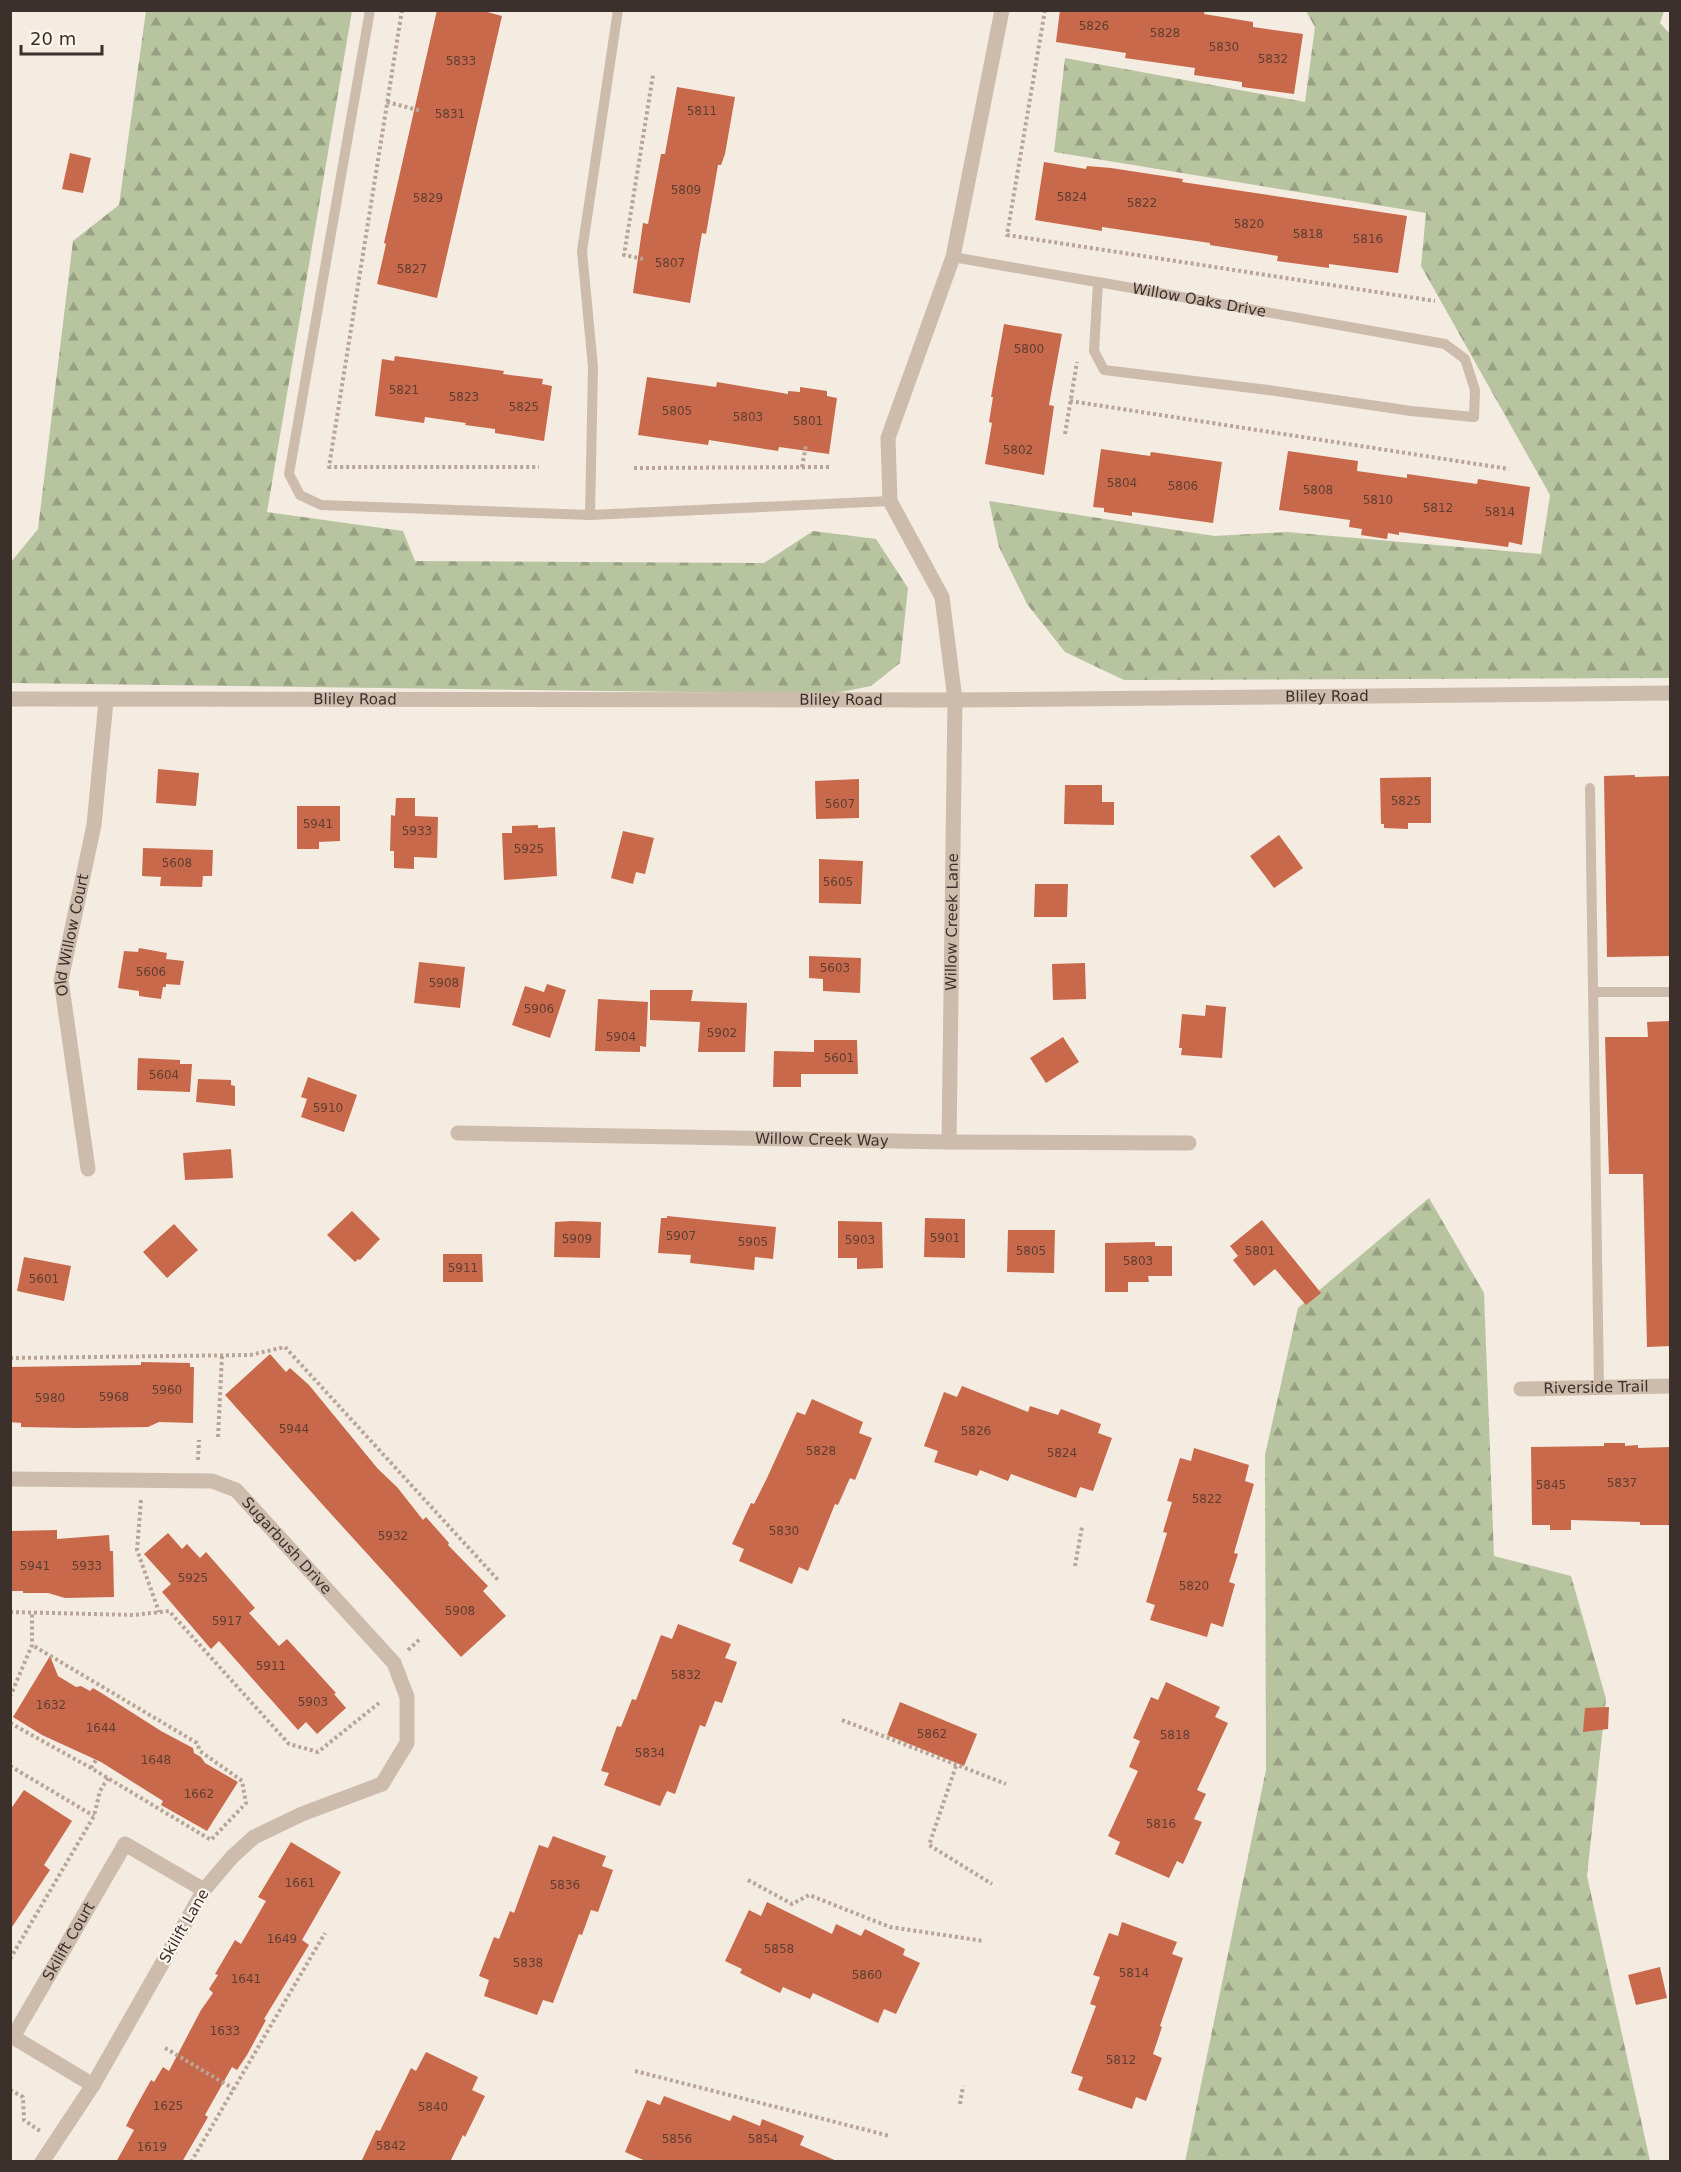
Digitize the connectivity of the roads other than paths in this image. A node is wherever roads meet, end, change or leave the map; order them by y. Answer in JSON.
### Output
{"nodes":[{"id":1,"x":369,"y":10,"type":"edge"},
{"id":2,"x":618,"y":10,"type":"edge"},
{"id":3,"x":1002,"y":10,"type":"edge"},
{"id":4,"x":953,"y":256,"type":"junction"},
{"id":5,"x":1098,"y":282,"type":"junction"},
{"id":6,"x":890,"y":501,"type":"junction"},
{"id":7,"x":590,"y":515,"type":"junction"},
{"id":8,"x":1671,"y":693,"type":"edge"},
{"id":9,"x":10,"y":699,"type":"edge"},
{"id":10,"x":955,"y":700,"type":"junction"},
{"id":11,"x":106,"y":701,"type":"junction"},
{"id":12,"x":1590,"y":788,"type":"dead end"},
{"id":13,"x":1593,"y":992,"type":"junction"},
{"id":14,"x":1671,"y":992,"type":"edge"},
{"id":15,"x":458,"y":1133,"type":"dead end"},
{"id":16,"x":949,"y":1142,"type":"junction"},
{"id":17,"x":1188,"y":1143,"type":"dead end"},
{"id":18,"x":88,"y":1169,"type":"dead end"},
{"id":19,"x":1671,"y":1386,"type":"edge"},
{"id":20,"x":1599,"y":1387,"type":"junction"},
{"id":21,"x":1521,"y":1389,"type":"dead end"},
{"id":22,"x":10,"y":1479,"type":"edge"},
{"id":23,"x":407,"y":1697,"type":"joint"},
{"id":24,"x":204,"y":1890,"type":"junction"},
{"id":25,"x":93,"y":2085,"type":"junction"},
{"id":26,"x":42,"y":2162,"type":"edge"}],
"edges":[{"from":1,"to":7,"type":"lane"},
{"from":2,"to":7,"type":"lane"},
{"from":3,"to":4,"type":"street"},
{"from":4,"to":5,"type":"lane","name":"Willow Oaks Drive"},
{"from":4,"to":6,"type":"street"},
{"from":5,"to":5,"type":"lane","name":"Willow Oaks Drive"},
{"from":6,"to":7,"type":"lane"},
{"from":6,"to":10,"type":"street"},
{"from":8,"to":10,"type":"street","name":"Bliley Road"},
{"from":9,"to":11,"type":"street","name":"Bliley Road"},
{"from":10,"to":11,"type":"street","name":"Bliley Road"},
{"from":10,"to":16,"type":"street","name":"Willow Creek Lane"},
{"from":11,"to":18,"type":"street","name":"Old Willow Court"},
{"from":12,"to":13,"type":"lane"},
{"from":13,"to":14,"type":"lane"},
{"from":13,"to":20,"type":"lane"},
{"from":15,"to":16,"type":"street","name":"Willow Creek Way"},
{"from":16,"to":17,"type":"street","name":"Willow Creek Way"},
{"from":19,"to":20,"type":"street","name":"Riverside Trail"},
{"from":20,"to":21,"type":"street","name":"Riverside Trail"},
{"from":22,"to":23,"type":"street","name":"Sugarbush Drive"},
{"from":23,"to":24,"type":"street","name":"Skilift Lane"},
{"from":24,"to":25,"type":"street","name":"Skilift Lane"},
{"from":24,"to":25,"type":"street","name":"Skilift Court"},
{"from":25,"to":26,"type":"street","name":"Skilift Lane"}]}
